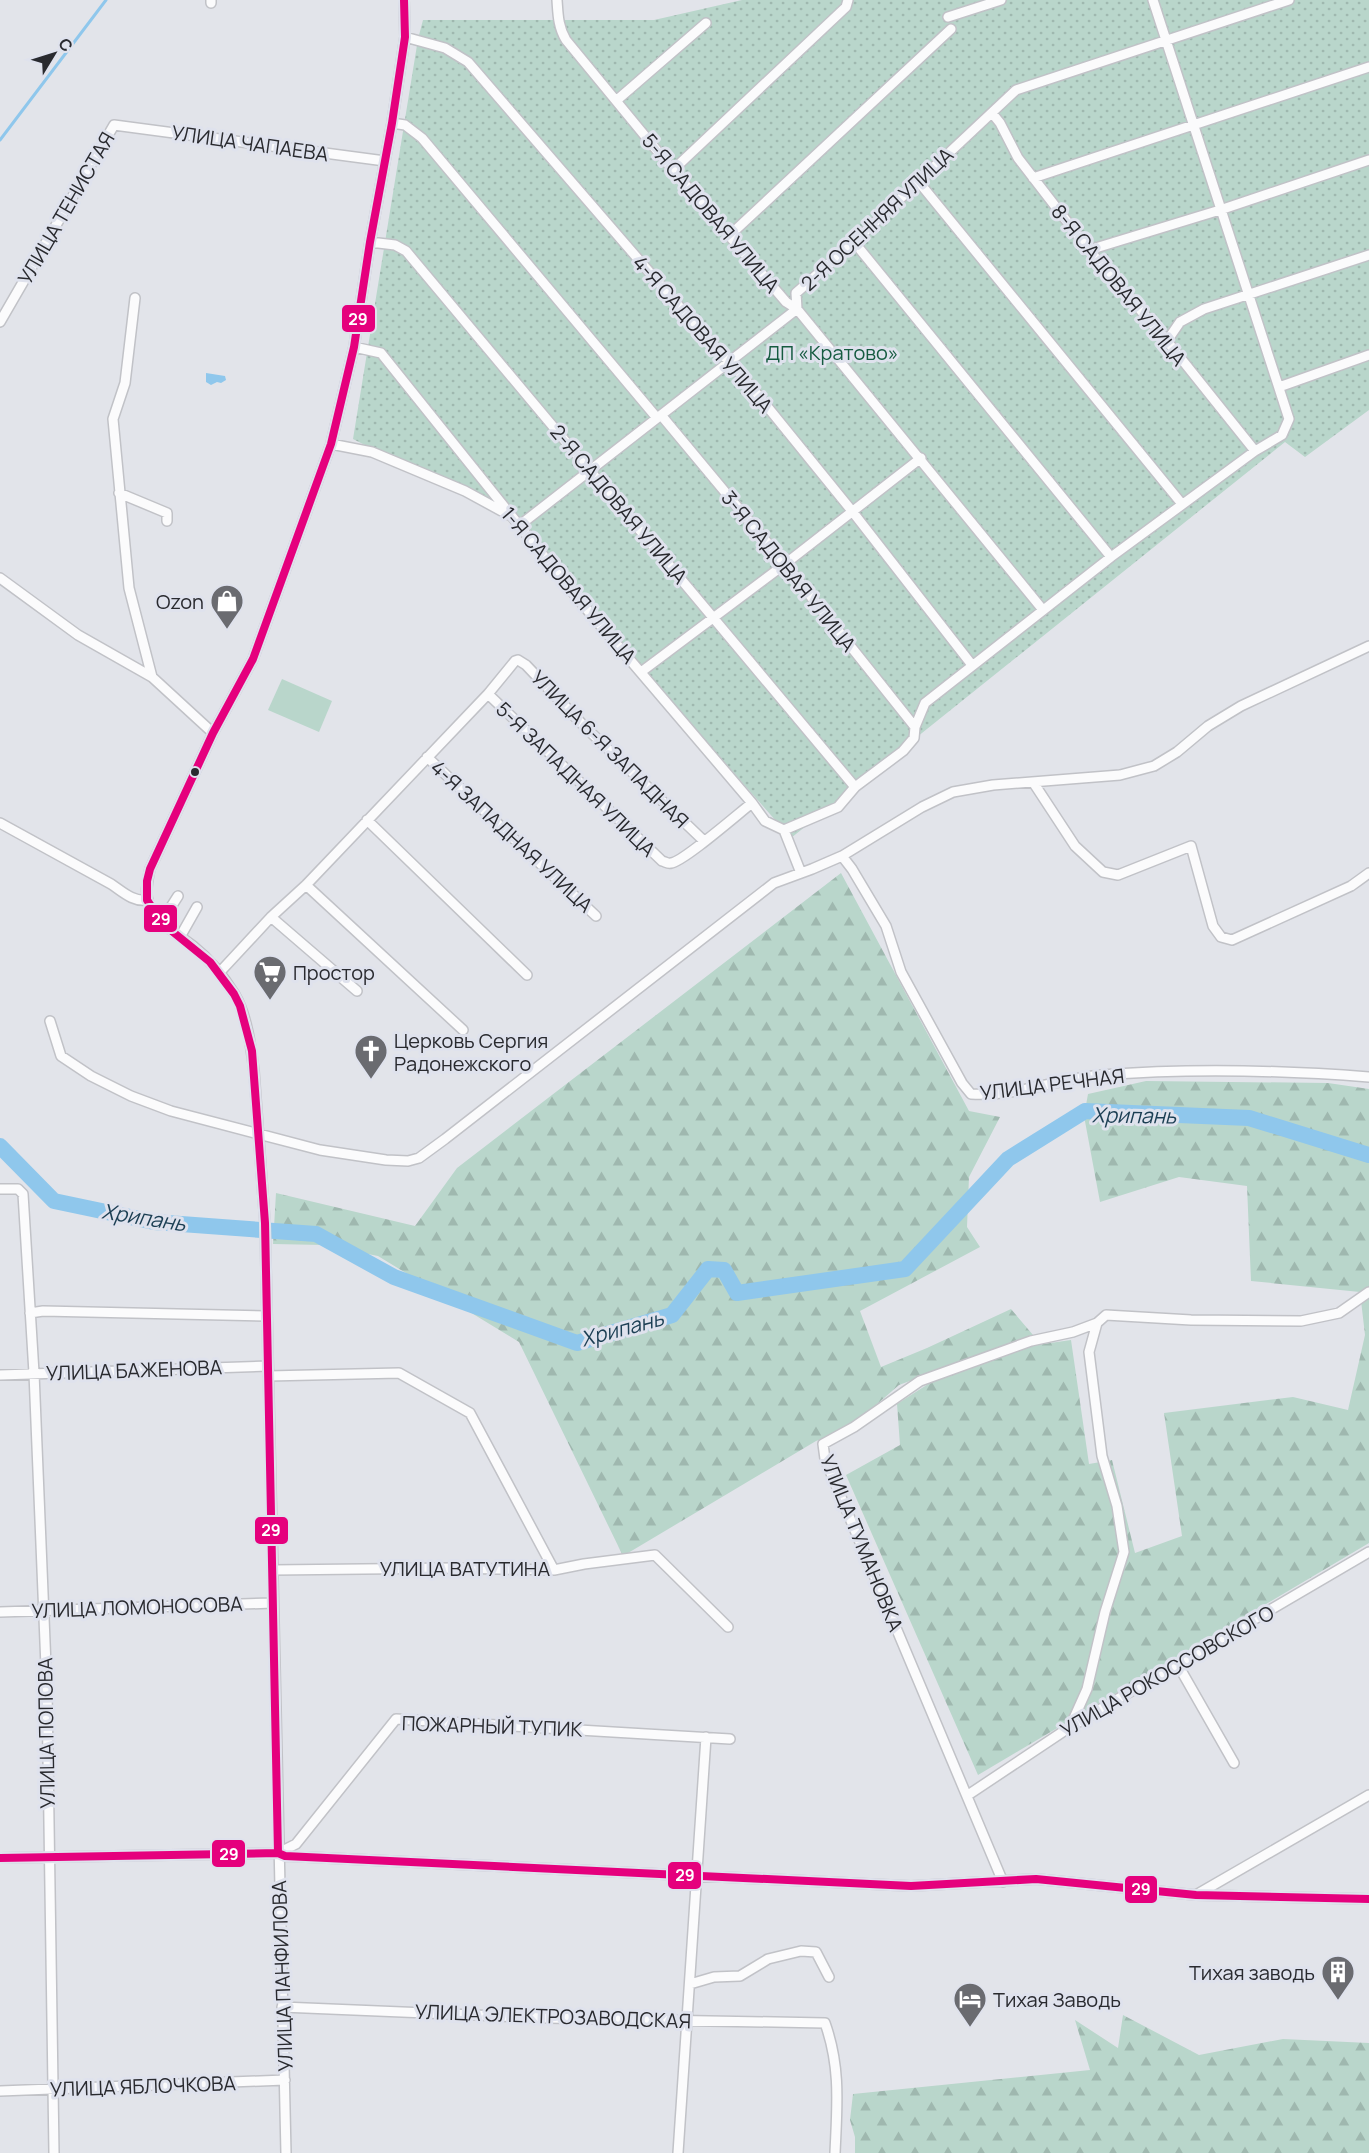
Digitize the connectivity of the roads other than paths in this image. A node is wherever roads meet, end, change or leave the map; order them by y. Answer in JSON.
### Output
{"nodes":[{"id":1,"x":404,"y":0,"type":"edge"},
{"id":2,"x":557,"y":0,"type":"edge"},
{"id":3,"x":848,"y":0,"type":"edge"},
{"id":4,"x":1000,"y":0,"type":"edge"},
{"id":5,"x":1153,"y":0,"type":"edge"},
{"id":6,"x":1289,"y":0,"type":"edge"},
{"id":7,"x":948,"y":17,"type":"dead end"},
{"id":8,"x":706,"y":23,"type":"dead end"},
{"id":9,"x":951,"y":29,"type":"dead end"},
{"id":10,"x":405,"y":37,"type":"junction"},
{"id":11,"x":1166,"y":41,"type":"junction"},
{"id":12,"x":1369,"y":67,"type":"edge"},
{"id":13,"x":617,"y":100,"type":"junction"},
{"id":14,"x":992,"y":113,"type":"junction"},
{"id":15,"x":392,"y":123,"type":"junction"},
{"id":16,"x":114,"y":125,"type":"joint"},
{"id":17,"x":1194,"y":126,"type":"junction"},
{"id":18,"x":1369,"y":160,"type":"edge"},
{"id":19,"x":385,"y":161,"type":"junction"},
{"id":20,"x":673,"y":170,"type":"junction"},
{"id":21,"x":1033,"y":178,"type":"junction"},
{"id":22,"x":918,"y":181,"type":"junction"},
{"id":23,"x":1220,"y":210,"type":"junction"},
{"id":24,"x":729,"y":236,"type":"junction"},
{"id":25,"x":370,"y":242,"type":"junction"},
{"id":26,"x":854,"y":242,"type":"junction"},
{"id":27,"x":1089,"y":250,"type":"junction"},
{"id":28,"x":1369,"y":255,"type":"edge"},
{"id":29,"x":1247,"y":294,"type":"junction"},
{"id":30,"x":135,"y":298,"type":"dead end"},
{"id":31,"x":797,"y":309,"type":"junction"},
{"id":32,"x":0,"y":322,"type":"edge"},
{"id":33,"x":1167,"y":341,"type":"junction"},
{"id":34,"x":354,"y":347,"type":"junction"},
{"id":35,"x":1369,"y":355,"type":"edge"},
{"id":36,"x":731,"y":362,"type":"junction"},
{"id":37,"x":1278,"y":387,"type":"junction"},
{"id":38,"x":659,"y":417,"type":"junction"},
{"id":39,"x":331,"y":444,"type":"junction"},
{"id":40,"x":1255,"y":451,"type":"junction"},
{"id":41,"x":921,"y":458,"type":"junction"},
{"id":42,"x":590,"y":470,"type":"junction"},
{"id":43,"x":118,"y":490,"type":"junction"},
{"id":44,"x":1182,"y":504,"type":"junction"},
{"id":45,"x":852,"y":512,"type":"junction"},
{"id":46,"x":512,"y":517,"type":"junction"},
{"id":47,"x":167,"y":521,"type":"dead end"},
{"id":48,"x":520,"y":525,"type":"junction"},
{"id":49,"x":1111,"y":557,"type":"junction"},
{"id":50,"x":785,"y":564,"type":"junction"},
{"id":51,"x":0,"y":578,"type":"edge"},
{"id":52,"x":1043,"y":610,"type":"junction"},
{"id":53,"x":715,"y":617,"type":"junction"},
{"id":54,"x":1369,"y":646,"type":"edge"},
{"id":55,"x":972,"y":665,"type":"junction"},
{"id":56,"x":641,"y":672,"type":"junction"},
{"id":57,"x":152,"y":677,"type":"junction"},
{"id":58,"x":488,"y":694,"type":"junction"},
{"id":59,"x":915,"y":727,"type":"junction"},
{"id":60,"x":213,"y":734,"type":"junction"},
{"id":61,"x":427,"y":757,"type":"junction"},
{"id":62,"x":1033,"y":782,"type":"junction"},
{"id":63,"x":855,"y":787,"type":"junction"},
{"id":64,"x":752,"y":803,"type":"junction"},
{"id":65,"x":367,"y":820,"type":"junction"},
{"id":66,"x":0,"y":823,"type":"edge"},
{"id":67,"x":784,"y":830,"type":"junction"},
{"id":68,"x":704,"y":841,"type":"junction"},
{"id":69,"x":842,"y":856,"type":"junction"},
{"id":70,"x":801,"y":873,"type":"junction"},
{"id":71,"x":1369,"y":873,"type":"edge"},
{"id":72,"x":306,"y":885,"type":"junction"},
{"id":73,"x":178,"y":896,"type":"dead end"},
{"id":74,"x":147,"y":900,"type":"junction"},
{"id":75,"x":197,"y":907,"type":"dead end"},
{"id":76,"x":596,"y":916,"type":"dead end"},
{"id":77,"x":271,"y":917,"type":"junction"},
{"id":78,"x":162,"y":921,"type":"junction"},
{"id":79,"x":180,"y":937,"type":"junction"},
{"id":80,"x":219,"y":974,"type":"junction"},
{"id":81,"x":527,"y":975,"type":"dead end"},
{"id":82,"x":357,"y":992,"type":"dead end"},
{"id":83,"x":50,"y":1021,"type":"dead end"},
{"id":84,"x":463,"y":1030,"type":"dead end"},
{"id":85,"x":1369,"y":1077,"type":"edge"},
{"id":86,"x":260,"y":1134,"type":"junction"},
{"id":87,"x":0,"y":1189,"type":"edge"},
{"id":88,"x":1369,"y":1292,"type":"edge"},
{"id":89,"x":30,"y":1313,"type":"junction"},
{"id":90,"x":267,"y":1316,"type":"junction"},
{"id":91,"x":1097,"y":1323,"type":"junction"},
{"id":92,"x":268,"y":1371,"type":"junction"},
{"id":93,"x":34,"y":1373,"type":"junction"},
{"id":94,"x":0,"y":1375,"type":"edge"},
{"id":95,"x":1369,"y":1552,"type":"edge"},
{"id":96,"x":273,"y":1570,"type":"junction"},
{"id":97,"x":554,"y":1570,"type":"junction"},
{"id":98,"x":273,"y":1603,"type":"junction"},
{"id":99,"x":43,"y":1610,"type":"junction"},
{"id":100,"x":0,"y":1612,"type":"edge"},
{"id":101,"x":728,"y":1627,"type":"dead end"},
{"id":102,"x":1178,"y":1665,"type":"junction"},
{"id":103,"x":1070,"y":1727,"type":"junction"},
{"id":104,"x":706,"y":1737,"type":"junction"},
{"id":105,"x":730,"y":1739,"type":"dead end"},
{"id":106,"x":1234,"y":1763,"type":"dead end"},
{"id":107,"x":968,"y":1795,"type":"junction"},
{"id":108,"x":1369,"y":1795,"type":"edge"},
{"id":109,"x":278,"y":1853,"type":"junction"},
{"id":110,"x":48,"y":1857,"type":"junction"},
{"id":111,"x":0,"y":1858,"type":"edge"},
{"id":112,"x":695,"y":1876,"type":"junction"},
{"id":113,"x":1003,"y":1882,"type":"junction"},
{"id":114,"x":1196,"y":1895,"type":"junction"},
{"id":115,"x":1369,"y":1899,"type":"edge"},
{"id":116,"x":829,"y":1977,"type":"dead end"},
{"id":117,"x":690,"y":1984,"type":"junction"},
{"id":118,"x":282,"y":2007,"type":"junction"},
{"id":119,"x":687,"y":2020,"type":"junction"},
{"id":120,"x":285,"y":2080,"type":"junction"},
{"id":121,"x":53,"y":2090,"type":"junction"},
{"id":122,"x":0,"y":2091,"type":"edge"},
{"id":123,"x":54,"y":2153,"type":"edge"},
{"id":124,"x":286,"y":2153,"type":"edge"},
{"id":125,"x":678,"y":2153,"type":"edge"},
{"id":126,"x":835,"y":2153,"type":"edge"}],
"edges":[{"from":1,"to":10,"type":"street"},
{"from":2,"to":13,"type":"street","name":"5-Я САДОВАЯ УЛИЦА"},
{"from":3,"to":20,"type":"street"},
{"from":4,"to":7,"type":"street"},
{"from":5,"to":11,"type":"street"},
{"from":6,"to":11,"type":"street","name":"2-Я ОСЕННЯЯ УЛИЦА"},
{"from":8,"to":13,"type":"street"},
{"from":9,"to":24,"type":"street"},
{"from":10,"to":15,"type":"street"},
{"from":10,"to":36,"type":"street","name":"4-Я САДОВАЯ УЛИЦА"},
{"from":11,"to":14,"type":"street","name":"2-Я ОСЕННЯЯ УЛИЦА"},
{"from":11,"to":17,"type":"street"},
{"from":12,"to":17,"type":"street"},
{"from":13,"to":20,"type":"street","name":"5-Я САДОВАЯ УЛИЦА"},
{"from":14,"to":21,"type":"street","name":"8-Я САДОВАЯ УЛИЦА"},
{"from":14,"to":22,"type":"street","name":"2-Я ОСЕННЯЯ УЛИЦА"},
{"from":15,"to":19,"type":"street"},
{"from":15,"to":38,"type":"street","name":"3-Я САДОВАЯ УЛИЦА"},
{"from":16,"to":19,"type":"street","name":"УЛИЦА ЧАПАЕВА"},
{"from":16,"to":32,"type":"street","name":"УЛИЦА ТЕНИСТАЯ"},
{"from":17,"to":21,"type":"street"},
{"from":17,"to":23,"type":"street"},
{"from":18,"to":23,"type":"street"},
{"from":19,"to":25,"type":"street"},
{"from":20,"to":24,"type":"street","name":"5-Я САДОВАЯ УЛИЦА"},
{"from":21,"to":27,"type":"street","name":"8-Я САДОВАЯ УЛИЦА"},
{"from":22,"to":26,"type":"street","name":"2-Я ОСЕННЯЯ УЛИЦА"},
{"from":22,"to":44,"type":"street"},
{"from":23,"to":27,"type":"street"},
{"from":23,"to":29,"type":"street"},
{"from":24,"to":31,"type":"street","name":"5-Я САДОВАЯ УЛИЦА"},
{"from":25,"to":34,"type":"street"},
{"from":25,"to":42,"type":"street","name":"2-Я САДОВАЯ УЛИЦА"},
{"from":26,"to":31,"type":"street","name":"2-Я ОСЕННЯЯ УЛИЦА"},
{"from":26,"to":49,"type":"street"},
{"from":27,"to":33,"type":"street","name":"8-Я САДОВАЯ УЛИЦА"},
{"from":28,"to":29,"type":"street"},
{"from":29,"to":33,"type":"street"},
{"from":29,"to":37,"type":"street"},
{"from":30,"to":43,"type":"street"},
{"from":31,"to":36,"type":"street","name":"2-Я ОСЕННЯЯ УЛИЦА"},
{"from":31,"to":41,"type":"street","name":"5-Я САДОВАЯ УЛИЦА"},
{"from":33,"to":40,"type":"street","name":"8-Я САДОВАЯ УЛИЦА"},
{"from":34,"to":39,"type":"street"},
{"from":34,"to":46,"type":"street","name":"1-Я САДОВАЯ УЛИЦА"},
{"from":35,"to":37,"type":"street"},
{"from":36,"to":38,"type":"street","name":"2-Я ОСЕННЯЯ УЛИЦА"},
{"from":36,"to":45,"type":"street","name":"4-Я САДОВАЯ УЛИЦА"},
{"from":37,"to":40,"type":"street"},
{"from":38,"to":42,"type":"street","name":"2-Я ОСЕННЯЯ УЛИЦА"},
{"from":38,"to":50,"type":"street","name":"3-Я САДОВАЯ УЛИЦА"},
{"from":39,"to":46,"type":"street"},
{"from":39,"to":60,"type":"street"},
{"from":40,"to":44,"type":"street"},
{"from":41,"to":45,"type":"street"},
{"from":41,"to":52,"type":"street","name":"5-Я САДОВАЯ УЛИЦА"},
{"from":42,"to":48,"type":"street","name":"2-Я ОСЕННЯЯ УЛИЦА"},
{"from":42,"to":53,"type":"street","name":"2-Я САДОВАЯ УЛИЦА"},
{"from":43,"to":47,"type":"street"},
{"from":43,"to":57,"type":"street"},
{"from":44,"to":49,"type":"street"},
{"from":45,"to":50,"type":"street"},
{"from":45,"to":55,"type":"street","name":"4-Я САДОВАЯ УЛИЦА"},
{"from":46,"to":48,"type":"street","name":"1-Я САДОВАЯ УЛИЦА"},
{"from":48,"to":56,"type":"street","name":"1-Я САДОВАЯ УЛИЦА"},
{"from":49,"to":52,"type":"street"},
{"from":50,"to":53,"type":"street"},
{"from":50,"to":59,"type":"street","name":"3-Я САДОВАЯ УЛИЦА"},
{"from":51,"to":57,"type":"street"},
{"from":52,"to":55,"type":"street"},
{"from":53,"to":56,"type":"street"},
{"from":53,"to":63,"type":"street","name":"2-Я САДОВАЯ УЛИЦА"},
{"from":54,"to":62,"type":"street"},
{"from":55,"to":59,"type":"street"},
{"from":56,"to":64,"type":"street","name":"1-Я САДОВАЯ УЛИЦА"},
{"from":57,"to":60,"type":"street"},
{"from":58,"to":61,"type":"street"},
{"from":58,"to":68,"type":"street","name":"5-Я ЗАПАДНАЯ УЛИЦА"},
{"from":58,"to":68,"type":"street","name":"УЛИЦА 6-Я ЗАПАДНАЯ"},
{"from":59,"to":63,"type":"street"},
{"from":60,"to":74,"type":"street"},
{"from":61,"to":65,"type":"street"},
{"from":61,"to":76,"type":"street","name":"4-Я ЗАПАДНАЯ УЛИЦА"},
{"from":62,"to":69,"type":"street"},
{"from":62,"to":71,"type":"street"},
{"from":63,"to":67,"type":"street"},
{"from":64,"to":67,"type":"street","name":"1-Я САДОВАЯ УЛИЦА"},
{"from":64,"to":68,"type":"street","name":"5-Я ЗАПАДНАЯ УЛИЦА"},
{"from":65,"to":72,"type":"street"},
{"from":65,"to":81,"type":"street"},
{"from":66,"to":74,"type":"street"},
{"from":67,"to":70,"type":"street"},
{"from":69,"to":70,"type":"street"},
{"from":69,"to":85,"type":"street","name":"УЛИЦА РЕЧНАЯ"},
{"from":70,"to":86,"type":"street"},
{"from":72,"to":77,"type":"street"},
{"from":72,"to":84,"type":"street"},
{"from":73,"to":78,"type":"street"},
{"from":74,"to":78,"type":"street","name":"УЛИЦА ПАНФИЛОВА"},
{"from":75,"to":79,"type":"street"},
{"from":77,"to":80,"type":"street"},
{"from":77,"to":82,"type":"street"},
{"from":78,"to":79,"type":"street","name":"УЛИЦА ПАНФИЛОВА"},
{"from":79,"to":80,"type":"street","name":"УЛИЦА ПАНФИЛОВА"},
{"from":80,"to":86,"type":"street","name":"УЛИЦА ПАНФИЛОВА"},
{"from":83,"to":86,"type":"street"},
{"from":86,"to":90,"type":"street","name":"УЛИЦА ПАНФИЛОВА"},
{"from":87,"to":89,"type":"street","name":"УЛИЦА ПОПОВА"},
{"from":88,"to":91,"type":"street","name":"УЛИЦА ТУМАНОВКА"},
{"from":89,"to":90,"type":"street"},
{"from":89,"to":93,"type":"street","name":"УЛИЦА ПОПОВА"},
{"from":90,"to":92,"type":"street","name":"УЛИЦА ПАНФИЛОВА"},
{"from":91,"to":103,"type":"street"},
{"from":91,"to":107,"type":"street","name":"УЛИЦА ТУМАНОВКА"},
{"from":92,"to":93,"type":"street","name":"УЛИЦА БАЖЕНОВА"},
{"from":92,"to":96,"type":"street","name":"УЛИЦА ПАНФИЛОВА"},
{"from":92,"to":97,"type":"street","name":"УЛИЦА БАЖЕНОВА"},
{"from":93,"to":94,"type":"street","name":"УЛИЦА БАЖЕНОВА"},
{"from":93,"to":99,"type":"street","name":"УЛИЦА ПОПОВА"},
{"from":95,"to":102,"type":"street","name":"УЛИЦА РОКОССОВСКОГО"},
{"from":96,"to":97,"type":"street","name":"УЛИЦА ВАТУТИНА"},
{"from":96,"to":98,"type":"street","name":"УЛИЦА ПАНФИЛОВА"},
{"from":97,"to":101,"type":"street","name":"УЛИЦА ВАТУТИНА"},
{"from":98,"to":99,"type":"street","name":"УЛИЦА ЛОМОНОСОВА"},
{"from":98,"to":109,"type":"street","name":"УЛИЦА ПАНФИЛОВА"},
{"from":99,"to":100,"type":"street","name":"УЛИЦА ЛОМОНОСОВА"},
{"from":99,"to":110,"type":"street","name":"УЛИЦА ПОПОВА"},
{"from":102,"to":103,"type":"street","name":"УЛИЦА РОКОССОВСКОГО"},
{"from":102,"to":106,"type":"street"},
{"from":103,"to":107,"type":"street","name":"УЛИЦА РОКОССОВСКОГО"},
{"from":104,"to":105,"type":"street","name":"ПОЖАРНЫЙ ТУПИК"},
{"from":104,"to":109,"type":"street","name":"ПОЖАРНЫЙ ТУПИК"},
{"from":104,"to":112,"type":"street"},
{"from":107,"to":113,"type":"street","name":"УЛИЦА ТУМАНОВКА"},
{"from":108,"to":114,"type":"street"},
{"from":109,"to":110,"type":"street"},
{"from":109,"to":112,"type":"street"},
{"from":109,"to":118,"type":"street","name":"УЛИЦА ПАНФИЛОВА"},
{"from":110,"to":111,"type":"street"},
{"from":110,"to":121,"type":"street","name":"УЛИЦА ПОПОВА"},
{"from":112,"to":113,"type":"street"},
{"from":112,"to":117,"type":"street"},
{"from":113,"to":114,"type":"street"},
{"from":114,"to":115,"type":"street"},
{"from":116,"to":117,"type":"street"},
{"from":117,"to":119,"type":"street"},
{"from":118,"to":119,"type":"street","name":"УЛИЦА ЭЛЕКТРОЗАВОДСКАЯ"},
{"from":118,"to":120,"type":"street","name":"УЛИЦА ПАНФИЛОВА"},
{"from":119,"to":125,"type":"street"},
{"from":119,"to":126,"type":"street","name":"УЛИЦА ЭЛЕКТРОЗАВОДСКАЯ"},
{"from":120,"to":121,"type":"street","name":"УЛИЦА ЯБЛОЧКОВА"},
{"from":120,"to":124,"type":"street","name":"УЛИЦА ПАНФИЛОВА"},
{"from":121,"to":122,"type":"street","name":"УЛИЦА ЯБЛОЧКОВА"},
{"from":121,"to":123,"type":"street","name":"УЛИЦА ПОПОВА"}]}
